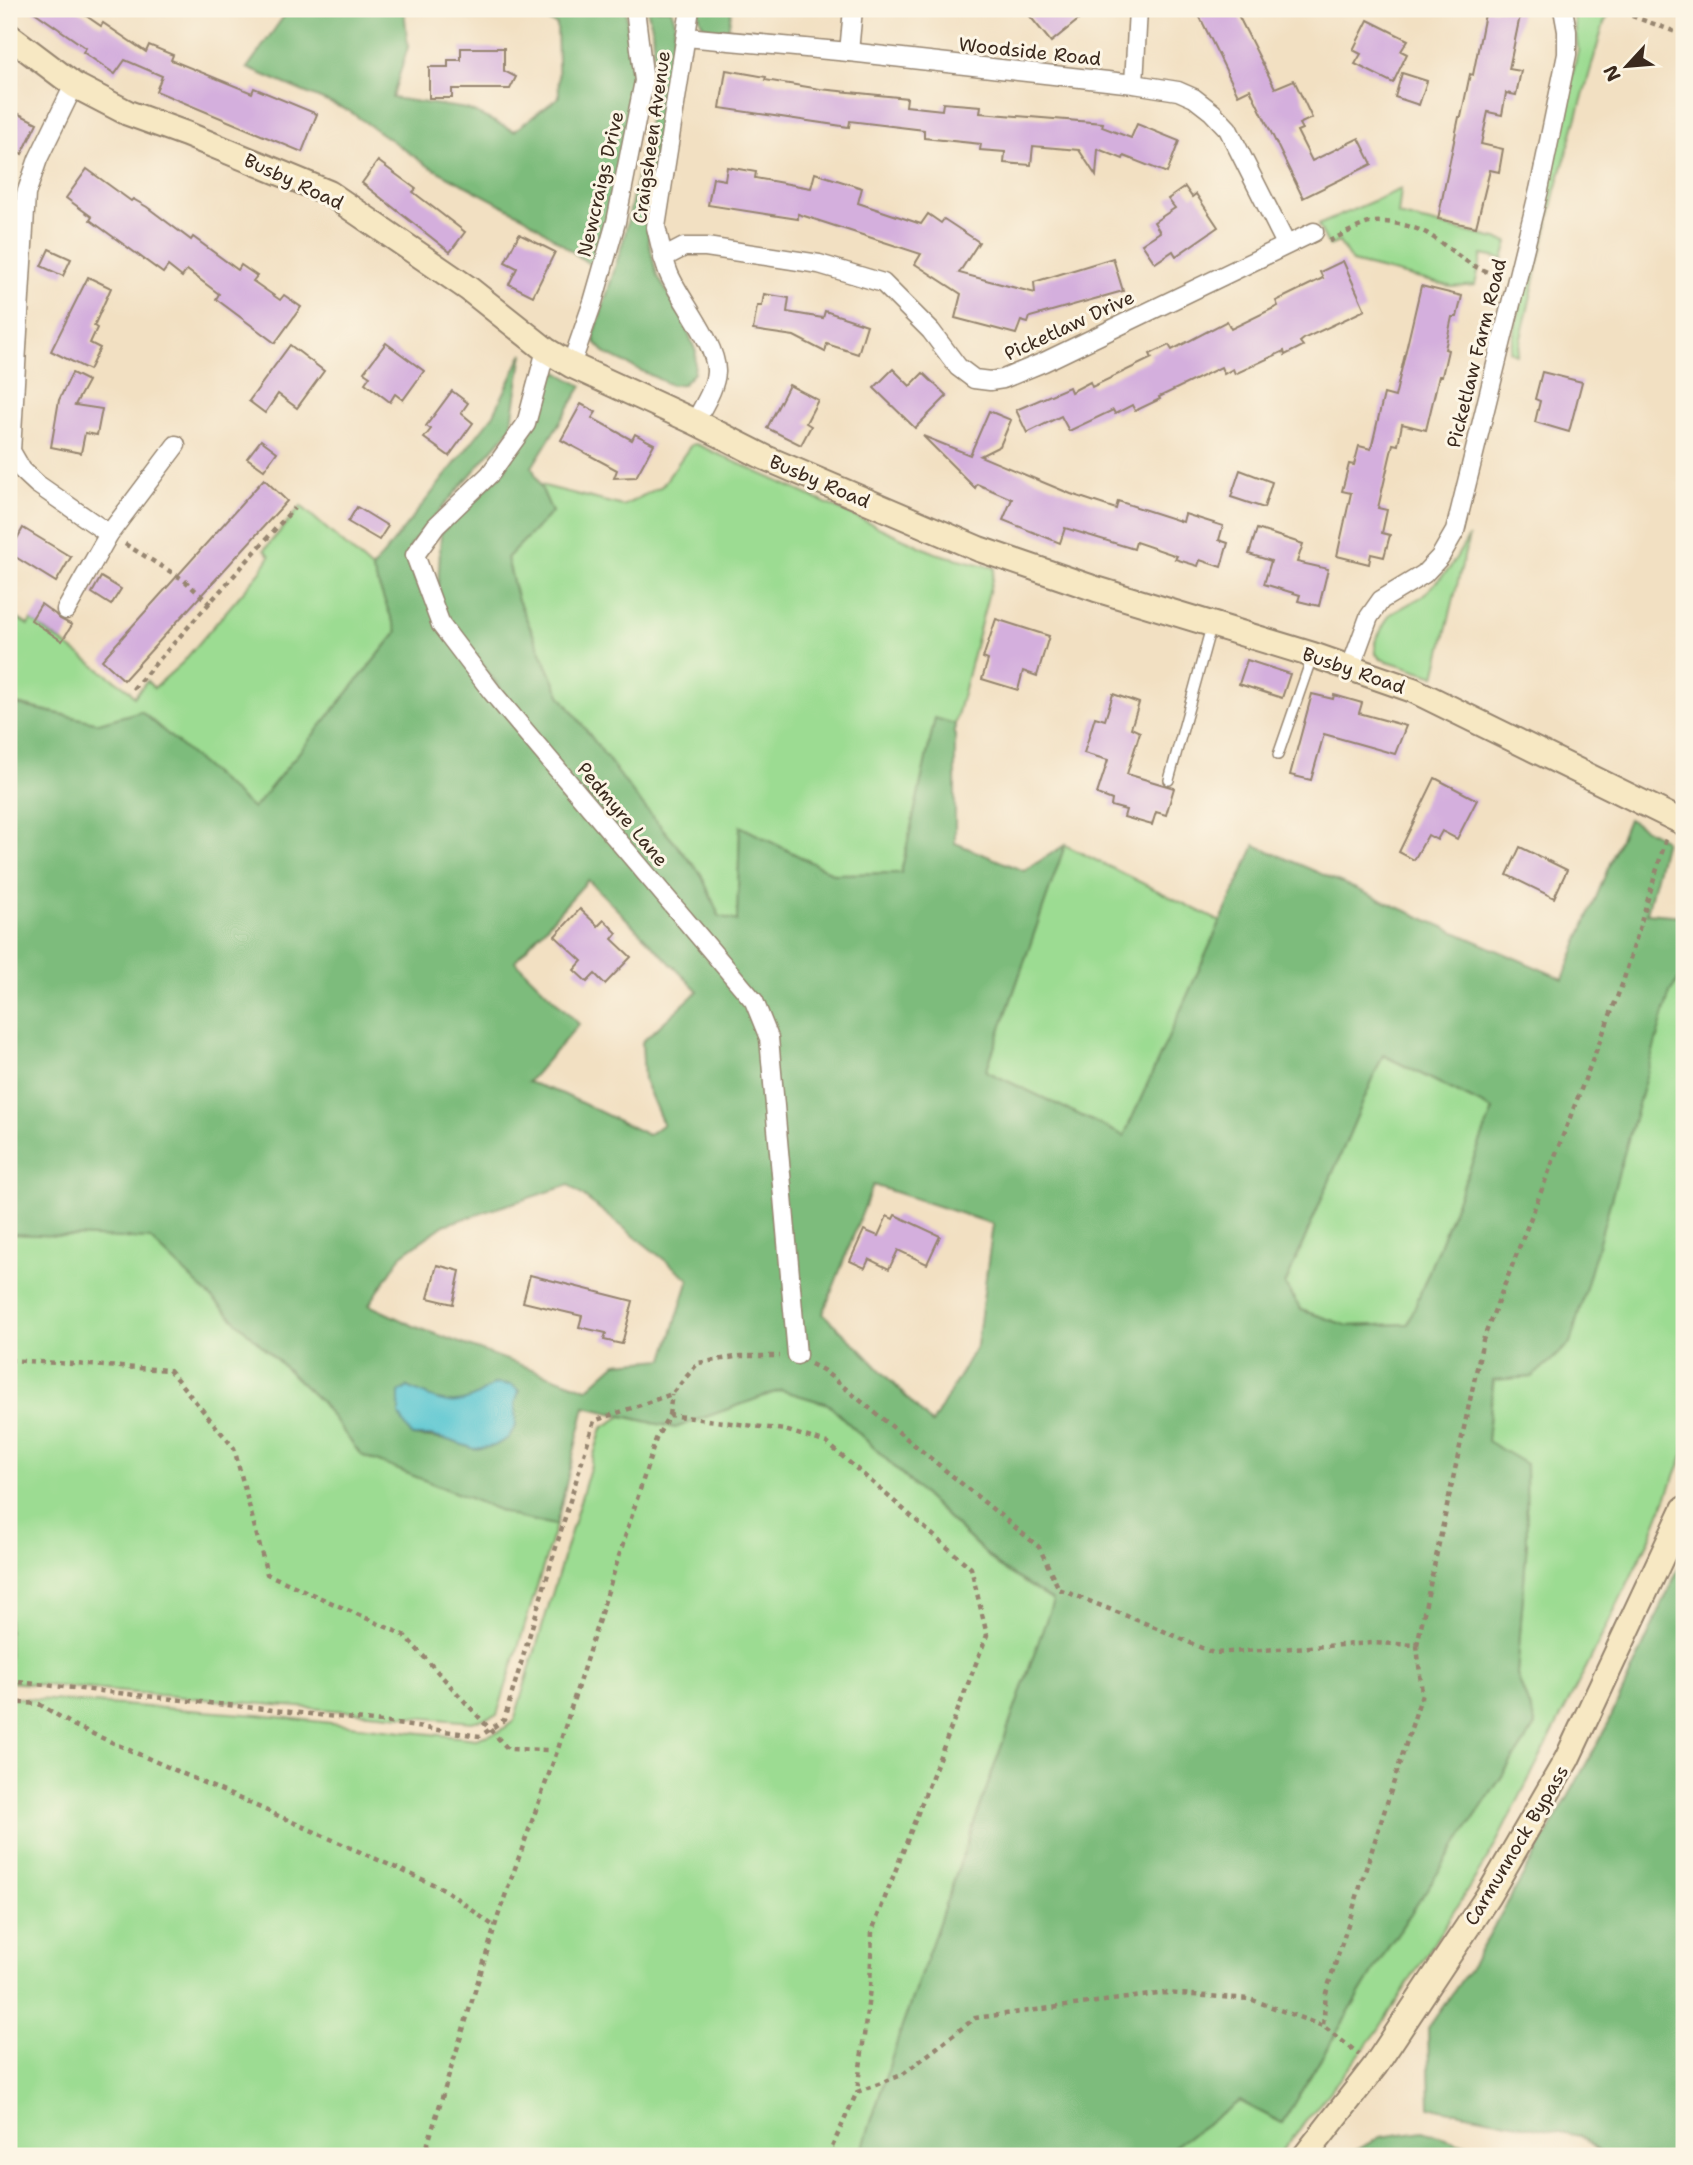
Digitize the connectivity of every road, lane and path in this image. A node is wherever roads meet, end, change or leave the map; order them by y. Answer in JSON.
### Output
{"nodes":[{"id":1,"x":635,"y":9,"type":"edge"},
{"id":2,"x":852,"y":9,"type":"edge"},
{"id":3,"x":1138,"y":9,"type":"edge"},
{"id":4,"x":1563,"y":9,"type":"edge"},
{"id":5,"x":1613,"y":9,"type":"edge"},
{"id":6,"x":688,"y":10,"type":"edge"},
{"id":7,"x":1684,"y":35,"type":"edge"},
{"id":8,"x":9,"y":36,"type":"edge"},
{"id":9,"x":686,"y":37,"type":"junction"},
{"id":10,"x":849,"y":52,"type":"junction"},
{"id":11,"x":1134,"y":84,"type":"junction"},
{"id":12,"x":74,"y":85,"type":"junction"},
{"id":13,"x":1314,"y":232,"type":"joint"},
{"id":14,"x":1286,"y":244,"type":"junction"},
{"id":15,"x":663,"y":258,"type":"junction"},
{"id":16,"x":1516,"y":280,"type":"junction"},
{"id":17,"x":546,"y":350,"type":"junction"},
{"id":18,"x":571,"y":365,"type":"junction"},
{"id":19,"x":695,"y":422,"type":"junction"},
{"id":20,"x":176,"y":445,"type":"dead end"},
{"id":21,"x":294,"y":508,"type":"dead end"},
{"id":22,"x":109,"y":534,"type":"junction"},
{"id":23,"x":210,"y":604,"type":"junction"},
{"id":24,"x":66,"y":610,"type":"dead end"},
{"id":25,"x":1211,"y":625,"type":"junction"},
{"id":26,"x":1313,"y":655,"type":"junction"},
{"id":27,"x":1350,"y":668,"type":"junction"},
{"id":28,"x":134,"y":689,"type":"dead end"},
{"id":29,"x":1278,"y":755,"type":"dead end"},
{"id":30,"x":1169,"y":780,"type":"dead end"},
{"id":31,"x":1678,"y":820,"type":"edge"},
{"id":32,"x":797,"y":1356,"type":"junction"},
{"id":33,"x":9,"y":1360,"type":"edge"},
{"id":34,"x":672,"y":1394,"type":"junction"},
{"id":35,"x":669,"y":1415,"type":"junction"},
{"id":36,"x":1684,"y":1509,"type":"edge"},
{"id":37,"x":1417,"y":1645,"type":"junction"},
{"id":38,"x":9,"y":1681,"type":"edge"},
{"id":39,"x":9,"y":1702,"type":"edge"},
{"id":40,"x":550,"y":1750,"type":"dead end"},
{"id":41,"x":495,"y":1927,"type":"junction"},
{"id":42,"x":1323,"y":2026,"type":"junction"},
{"id":43,"x":1376,"y":2066,"type":"junction"},
{"id":44,"x":857,"y":2092,"type":"junction"},
{"id":45,"x":424,"y":2156,"type":"edge"},
{"id":46,"x":828,"y":2156,"type":"edge"},
{"id":47,"x":1305,"y":2156,"type":"edge"}],
"edges":[{"from":1,"to":18,"type":"street","name":"Newcraigs Drive"},
{"from":2,"to":10,"type":"street"},
{"from":3,"to":11,"type":"street"},
{"from":4,"to":16,"type":"street","name":"Picketlaw Farm Road"},
{"from":5,"to":7,"type":"path"},
{"from":6,"to":9,"type":"street","name":"Craigsheen Avenue"},
{"from":8,"to":12,"type":"main road","name":"Busby Road"},
{"from":9,"to":10,"type":"street","name":"Woodside Road"},
{"from":9,"to":15,"type":"street","name":"Craigsheen Avenue"},
{"from":10,"to":11,"type":"street","name":"Woodside Road"},
{"from":11,"to":14,"type":"street","name":"Woodside Road"},
{"from":12,"to":17,"type":"main road","name":"Busby Road"},
{"from":12,"to":22,"type":"street"},
{"from":13,"to":14,"type":"street","name":"Picketlaw Drive"},
{"from":13,"to":16,"type":"path"},
{"from":14,"to":15,"type":"street","name":"Picketlaw Drive"},
{"from":15,"to":19,"type":"street","name":"Craigsheen Avenue"},
{"from":16,"to":27,"type":"street","name":"Picketlaw Farm Road"},
{"from":17,"to":18,"type":"main road","name":"Busby Road"},
{"from":17,"to":32,"type":"street","name":"Pedmyre Lane"},
{"from":18,"to":19,"type":"main road","name":"Busby Road"},
{"from":19,"to":25,"type":"main road","name":"Busby Road"},
{"from":20,"to":22,"type":"street"},
{"from":21,"to":23,"type":"path"},
{"from":22,"to":23,"type":"path"},
{"from":22,"to":24,"type":"street"},
{"from":23,"to":28,"type":"path"},
{"from":25,"to":26,"type":"main road","name":"Busby Road"},
{"from":25,"to":30,"type":"lane"},
{"from":26,"to":27,"type":"main road","name":"Busby Road"},
{"from":26,"to":29,"type":"lane"},
{"from":27,"to":31,"type":"main road","name":"Busby Road"},
{"from":31,"to":37,"type":"path"},
{"from":32,"to":34,"type":"path"},
{"from":32,"to":37,"type":"path"},
{"from":33,"to":40,"type":"path"},
{"from":34,"to":35,"type":"path"},
{"from":34,"to":38,"type":"path"},
{"from":35,"to":41,"type":"path"},
{"from":35,"to":44,"type":"path"},
{"from":36,"to":43,"type":"main road","name":"Carmunnock Bypass"},
{"from":37,"to":42,"type":"path"},
{"from":39,"to":41,"type":"path"},
{"from":41,"to":45,"type":"path"},
{"from":42,"to":43,"type":"path"},
{"from":42,"to":44,"type":"path"},
{"from":43,"to":47,"type":"main road","name":"Carmunnock Bypass"},
{"from":44,"to":46,"type":"path"}]}
